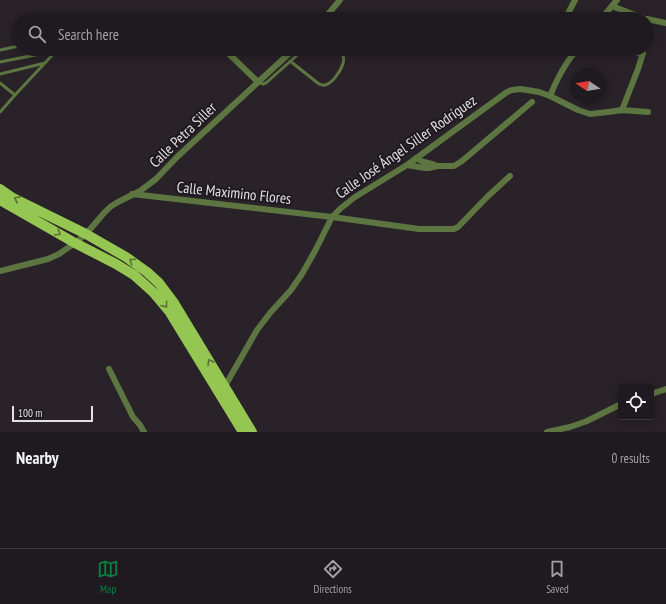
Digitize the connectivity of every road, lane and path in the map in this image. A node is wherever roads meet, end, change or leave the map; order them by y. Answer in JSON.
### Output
{"nodes":[{"id":1,"x":340,"y":0,"type":"edge"},
{"id":2,"x":575,"y":0,"type":"edge"},
{"id":3,"x":617,"y":0,"type":"edge"},
{"id":4,"x":612,"y":6,"type":"junction"},
{"id":5,"x":330,"y":12,"type":"edge"},
{"id":6,"x":569,"y":12,"type":"edge"},
{"id":7,"x":607,"y":12,"type":"edge"},
{"id":8,"x":628,"y":12,"type":"edge"},
{"id":9,"x":654,"y":21,"type":"edge"},
{"id":10,"x":666,"y":23,"type":"edge"},
{"id":11,"x":12,"y":47,"type":"edge"},
{"id":12,"x":0,"y":50,"type":"edge"},
{"id":13,"x":28,"y":56,"type":"edge"},
{"id":14,"x":51,"y":56,"type":"edge"},
{"id":15,"x":231,"y":56,"type":"edge"},
{"id":16,"x":286,"y":56,"type":"edge"},
{"id":17,"x":296,"y":56,"type":"edge"},
{"id":18,"x":343,"y":56,"type":"edge"},
{"id":19,"x":572,"y":56,"type":"edge"},
{"id":20,"x":642,"y":56,"type":"edge"},
{"id":21,"x":290,"y":61,"type":"junction"},
{"id":22,"x":0,"y":62,"type":"edge"},
{"id":23,"x":45,"y":63,"type":"junction"},
{"id":24,"x":0,"y":74,"type":"edge"},
{"id":25,"x":258,"y":82,"type":"junction"},
{"id":26,"x":0,"y":83,"type":"edge"},
{"id":27,"x":15,"y":94,"type":"junction"},
{"id":28,"x":550,"y":96,"type":"junction"},
{"id":29,"x":532,"y":102,"type":"dead end"},
{"id":30,"x":622,"y":110,"type":"junction"},
{"id":31,"x":0,"y":112,"type":"edge"},
{"id":32,"x":648,"y":112,"type":"dead end"},
{"id":33,"x":416,"y":158,"type":"junction"},
{"id":34,"x":407,"y":165,"type":"junction"},
{"id":35,"x":437,"y":166,"type":"junction"},
{"id":36,"x":510,"y":176,"type":"dead end"},
{"id":37,"x":0,"y":189,"type":"edge"},
{"id":38,"x":132,"y":194,"type":"junction"},
{"id":39,"x":0,"y":200,"type":"edge"},
{"id":40,"x":332,"y":217,"type":"junction"},
{"id":41,"x":86,"y":234,"type":"junction"},
{"id":42,"x":75,"y":243,"type":"junction"},
{"id":43,"x":0,"y":271,"type":"edge"},
{"id":44,"x":190,"y":337,"type":"junction"},
{"id":45,"x":109,"y":369,"type":"dead end"},
{"id":46,"x":225,"y":386,"type":"junction"},
{"id":47,"x":666,"y":389,"type":"edge"},
{"id":48,"x":654,"y":393,"type":"edge"},
{"id":49,"x":231,"y":406,"type":"junction"},
{"id":50,"x":618,"y":406,"type":"edge"},
{"id":51,"x":144,"y":432,"type":"edge"},
{"id":52,"x":243,"y":432,"type":"edge"},
{"id":53,"x":252,"y":432,"type":"edge"},
{"id":54,"x":547,"y":432,"type":"edge"}],
"edges":[{"from":1,"to":5,"type":"street"},
{"from":2,"to":6,"type":"street"},
{"from":3,"to":4,"type":"street"},
{"from":4,"to":7,"type":"street"},
{"from":4,"to":8,"type":"street"},
{"from":9,"to":10,"type":"street"},
{"from":11,"to":12,"type":"lane"},
{"from":13,"to":22,"type":"lane"},
{"from":14,"to":23,"type":"lane"},
{"from":15,"to":25,"type":"street"},
{"from":16,"to":25,"type":"street","name":"Calle Petra Siller"},
{"from":17,"to":21,"type":"lane"},
{"from":18,"to":21,"type":"lane"},
{"from":19,"to":28,"type":"street"},
{"from":20,"to":30,"type":"street"},
{"from":21,"to":25,"type":"lane"},
{"from":23,"to":24,"type":"lane"},
{"from":23,"to":27,"type":"lane"},
{"from":25,"to":38,"type":"street","name":"Calle Petra Siller"},
{"from":26,"to":27,"type":"lane"},
{"from":27,"to":31,"type":"lane"},
{"from":28,"to":30,"type":"street","name":"Calle José Ángel Siller Rodríguez"},
{"from":28,"to":33,"type":"street","name":"Calle José Ángel Siller Rodríguez"},
{"from":29,"to":35,"type":"street"},
{"from":30,"to":32,"type":"street","name":"Calle José Ángel Siller Rodríguez"},
{"from":33,"to":34,"type":"street","name":"Calle José Ángel Siller Rodríguez"},
{"from":33,"to":35,"type":"street"},
{"from":34,"to":35,"type":"street"},
{"from":34,"to":40,"type":"street","name":"Calle José Ángel Siller Rodríguez"},
{"from":36,"to":40,"type":"street","name":"Calle Maximino Flores"},
{"from":41,"to":37,"type":"main road","one_way":true},
{"from":38,"to":40,"type":"street","name":"Calle Maximino Flores"},
{"from":38,"to":41,"type":"street","name":"Calle Petra Siller"},
{"from":39,"to":42,"type":"main road","one_way":true},
{"from":40,"to":46,"type":"street","name":"Calle José Ángel Siller Rodríguez"},
{"from":41,"to":42,"type":"street","name":"Calle Petra Siller"},
{"from":44,"to":41,"type":"main road","one_way":true},
{"from":42,"to":43,"type":"street","name":"Calle Petra Siller"},
{"from":42,"to":44,"type":"main road","one_way":true},
{"from":46,"to":44,"type":"main road","one_way":true},
{"from":44,"to":49,"type":"main road"},
{"from":45,"to":51,"type":"street"},
{"from":46,"to":49,"type":"main road"},
{"from":47,"to":48,"type":"street"},
{"from":49,"to":52,"type":"main road"},
{"from":49,"to":53,"type":"main road"},
{"from":50,"to":54,"type":"street"}]}
